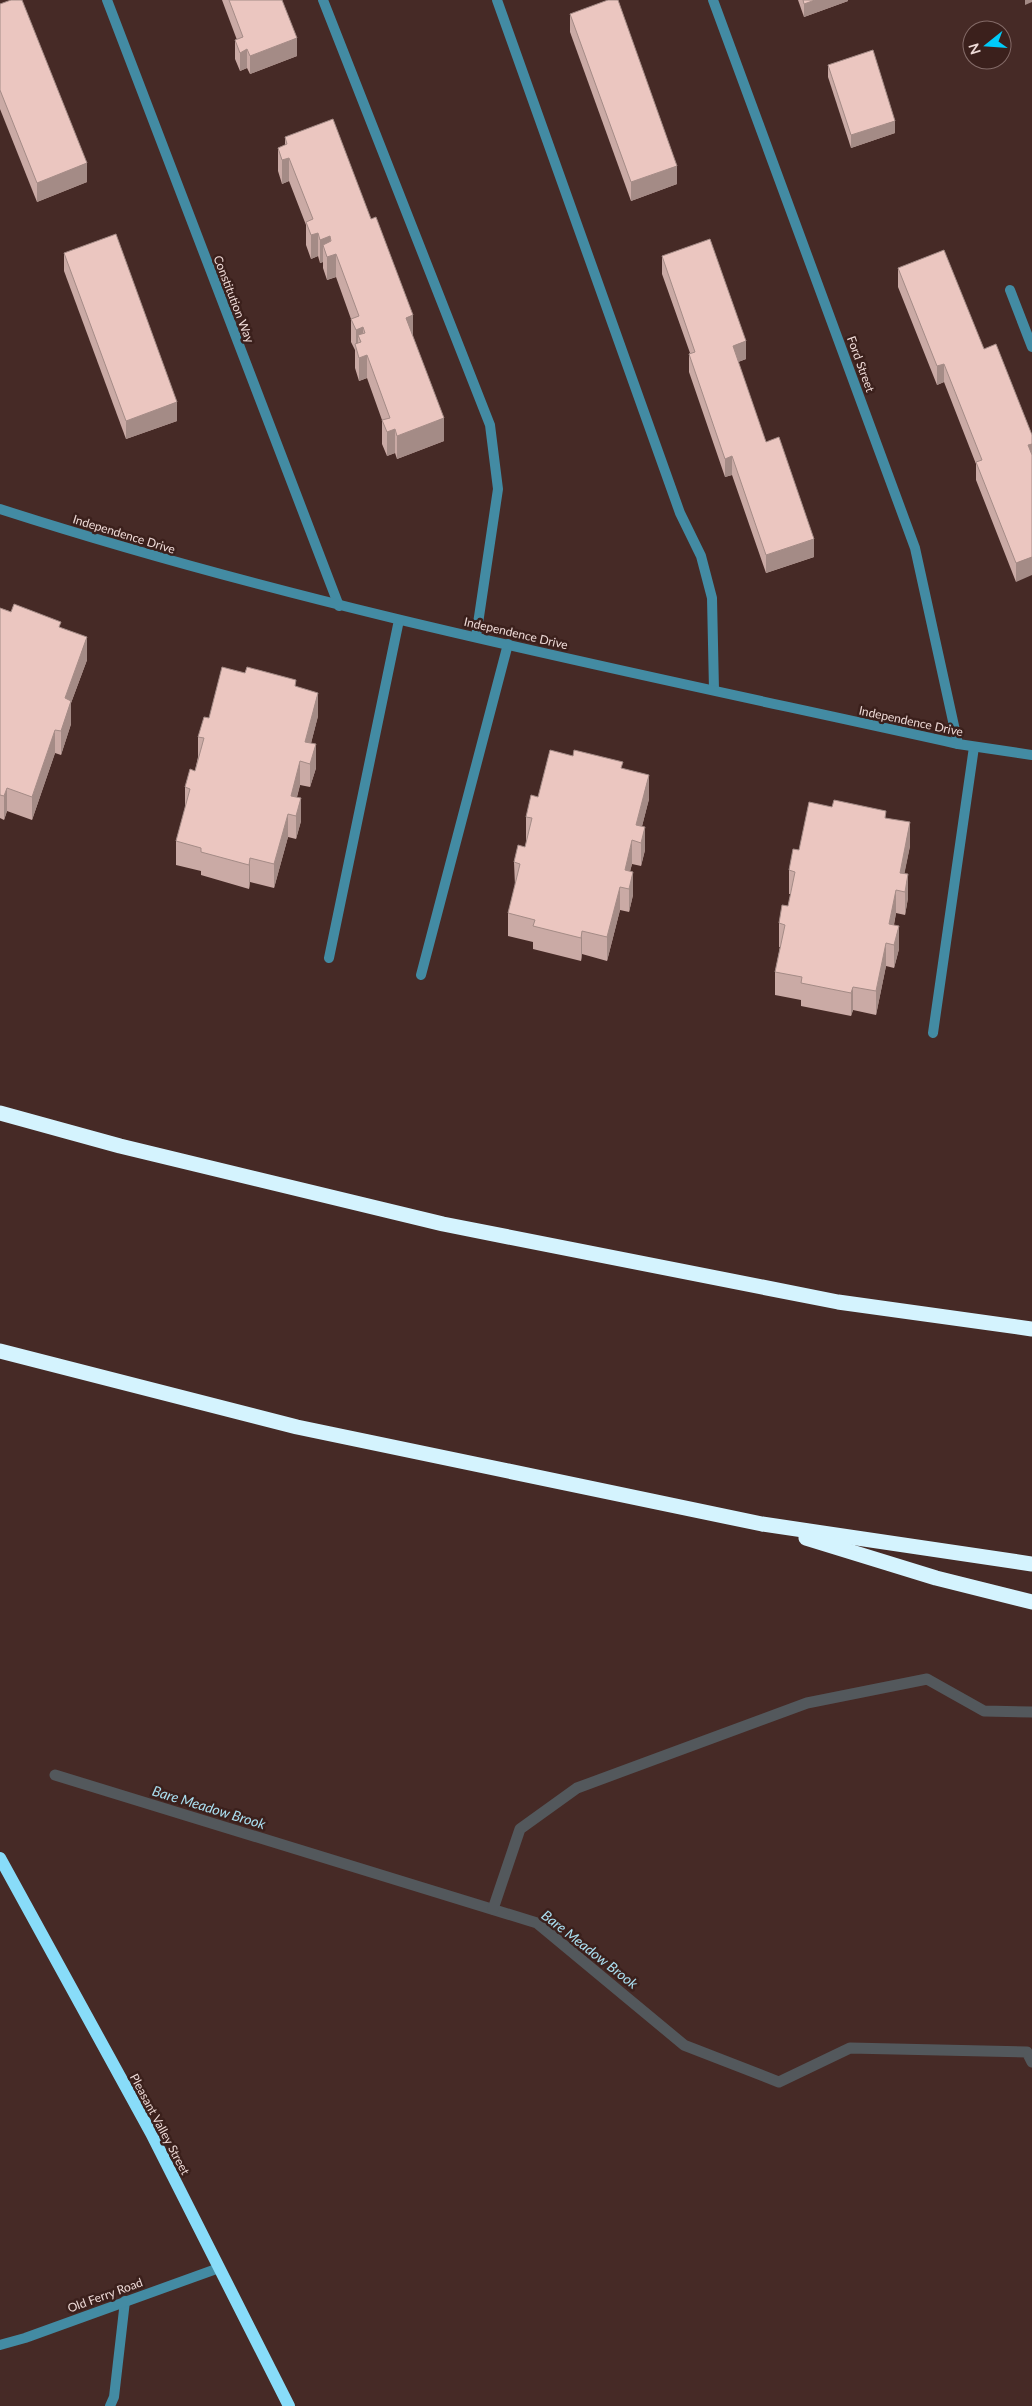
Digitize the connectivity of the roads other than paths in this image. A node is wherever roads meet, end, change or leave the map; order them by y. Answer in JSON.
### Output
{"nodes":[{"id":1,"x":107,"y":0,"type":"edge"},
{"id":2,"x":323,"y":0,"type":"edge"},
{"id":3,"x":497,"y":0,"type":"edge"},
{"id":4,"x":714,"y":0,"type":"edge"},
{"id":5,"x":1010,"y":290,"type":"dead end"},
{"id":6,"x":1032,"y":347,"type":"edge"},
{"id":7,"x":0,"y":509,"type":"edge"},
{"id":8,"x":339,"y":606,"type":"junction"},
{"id":9,"x":399,"y":620,"type":"junction"},
{"id":10,"x":476,"y":637,"type":"junction"},
{"id":11,"x":508,"y":644,"type":"junction"},
{"id":12,"x":714,"y":690,"type":"junction"},
{"id":13,"x":958,"y":744,"type":"junction"},
{"id":14,"x":974,"y":747,"type":"junction"},
{"id":15,"x":1032,"y":755,"type":"edge"},
{"id":16,"x":329,"y":958,"type":"dead end"},
{"id":17,"x":421,"y":975,"type":"dead end"},
{"id":18,"x":934,"y":1033,"type":"dead end"},
{"id":19,"x":0,"y":1113,"type":"edge"},
{"id":20,"x":1032,"y":1330,"type":"edge"},
{"id":21,"x":0,"y":1351,"type":"edge"},
{"id":22,"x":762,"y":1524,"type":"junction"},
{"id":23,"x":1032,"y":1564,"type":"edge"},
{"id":24,"x":1032,"y":1602,"type":"edge"},
{"id":25,"x":0,"y":1858,"type":"edge"},
{"id":26,"x":219,"y":2268,"type":"junction"},
{"id":27,"x":125,"y":2301,"type":"junction"},
{"id":28,"x":0,"y":2344,"type":"edge"},
{"id":29,"x":110,"y":2406,"type":"edge"},
{"id":30,"x":289,"y":2406,"type":"edge"}],
"edges":[{"from":1,"to":8,"type":"street","name":"Constitution Way"},
{"from":2,"to":10,"type":"street"},
{"from":3,"to":12,"type":"street"},
{"from":4,"to":13,"type":"street","name":"Ford Street"},
{"from":5,"to":6,"type":"street"},
{"from":7,"to":8,"type":"street","name":"Independence Drive"},
{"from":8,"to":9,"type":"street","name":"Independence Drive"},
{"from":9,"to":10,"type":"street","name":"Independence Drive"},
{"from":9,"to":16,"type":"street"},
{"from":10,"to":11,"type":"street","name":"Independence Drive"},
{"from":11,"to":12,"type":"street","name":"Independence Drive"},
{"from":11,"to":17,"type":"street"},
{"from":12,"to":13,"type":"street","name":"Independence Drive"},
{"from":13,"to":14,"type":"street","name":"Independence Drive"},
{"from":14,"to":15,"type":"street","name":"Independence Drive"},
{"from":14,"to":18,"type":"street"},
{"from":19,"to":20,"type":"highway"},
{"from":21,"to":22,"type":"highway"},
{"from":22,"to":23,"type":"highway"},
{"from":22,"to":24,"type":"highway"},
{"from":25,"to":26,"type":"main road","name":"Pleasant Valley Street"},
{"from":26,"to":27,"type":"street","name":"Old Ferry Road"},
{"from":26,"to":30,"type":"main road","name":"Pleasant Valley Street"},
{"from":27,"to":28,"type":"street","name":"Old Ferry Road"},
{"from":27,"to":29,"type":"street"}]}
